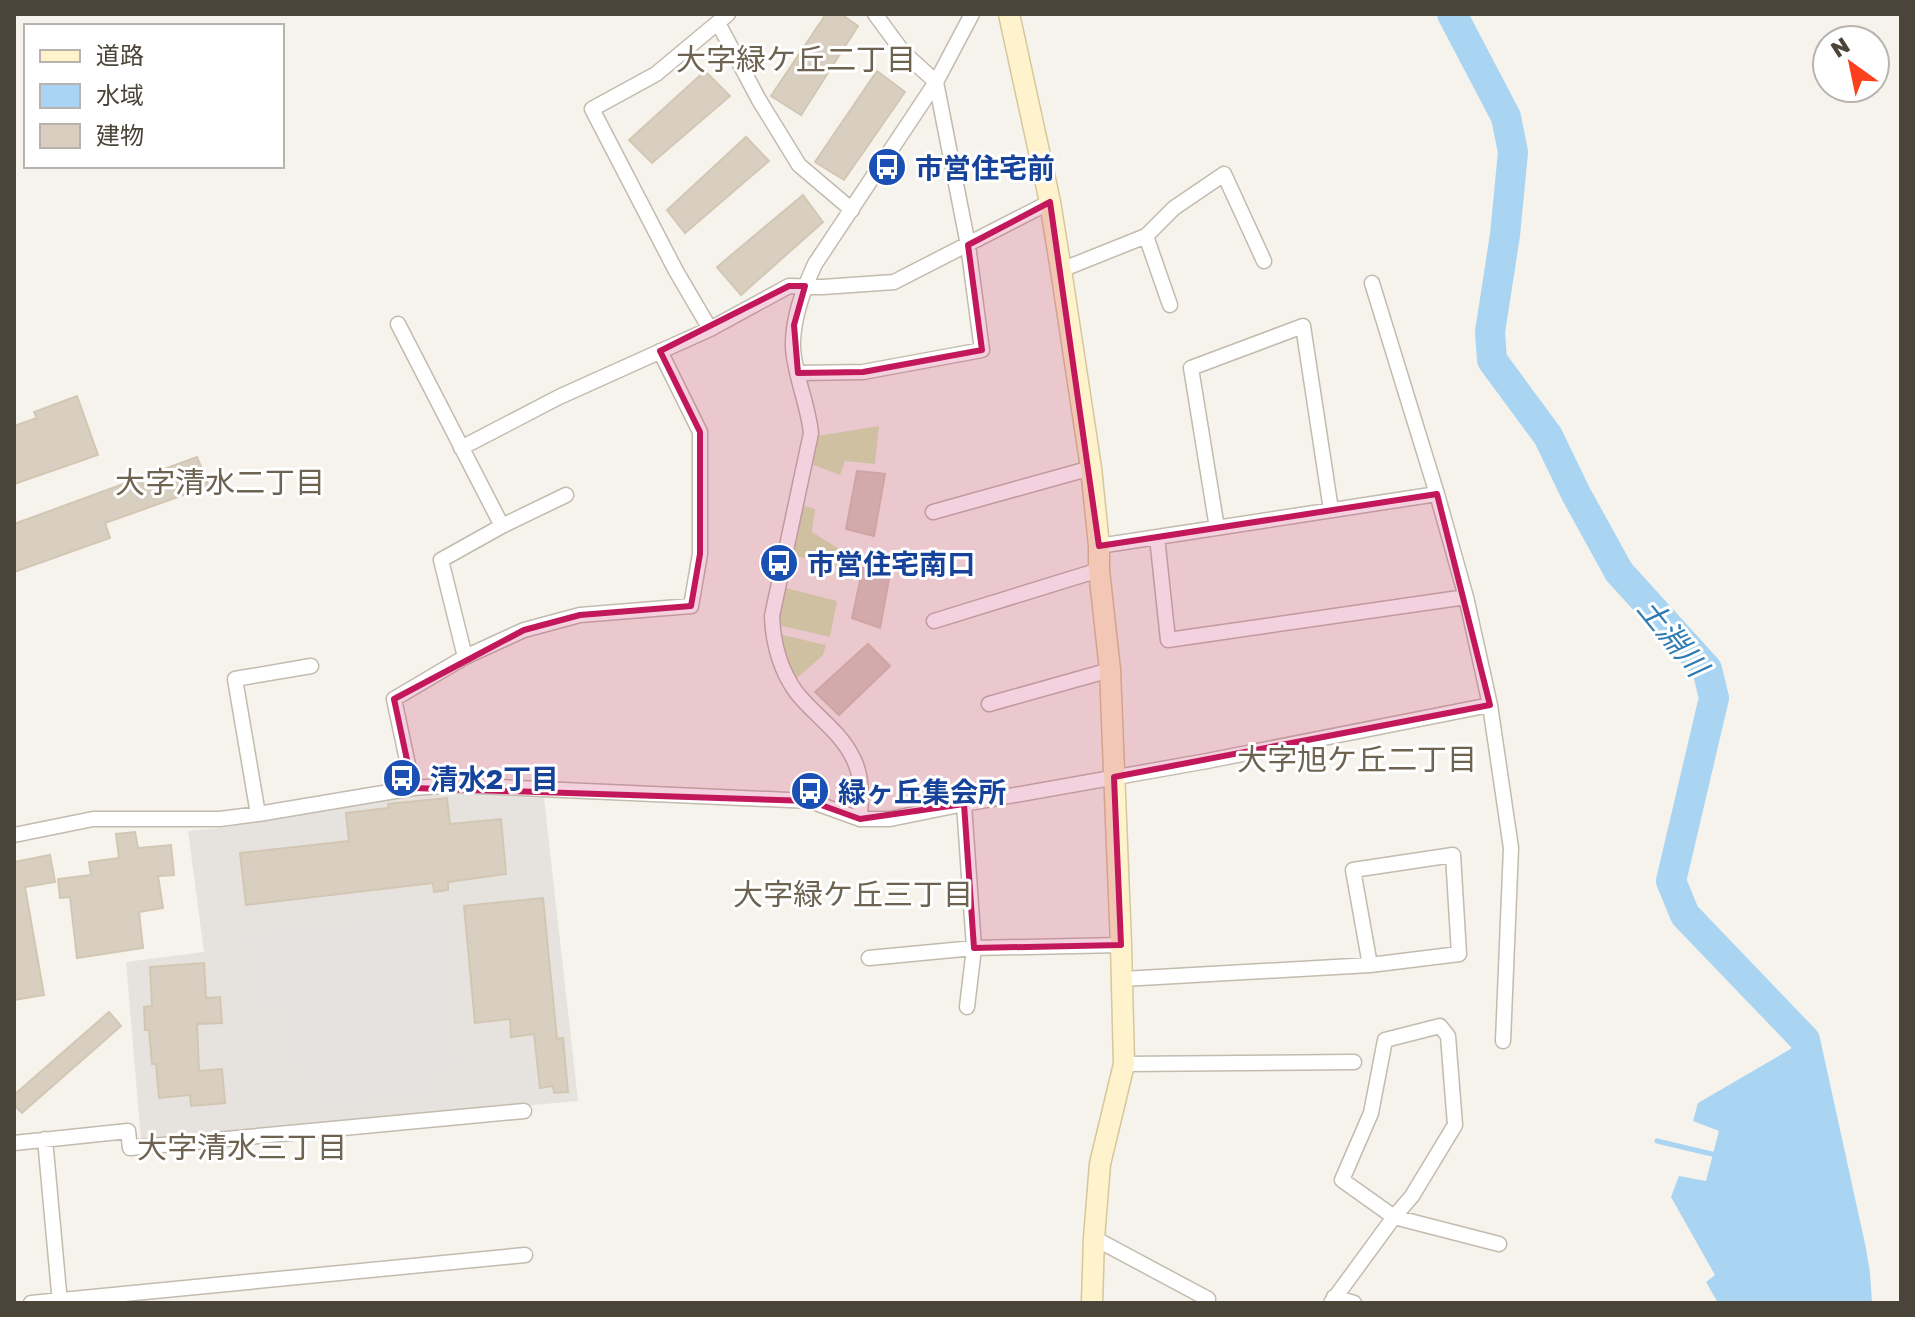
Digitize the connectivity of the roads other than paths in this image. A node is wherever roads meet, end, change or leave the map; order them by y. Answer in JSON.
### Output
{"nodes":[{"id":1,"x":875,"y":14,"type":"edge"},
{"id":2,"x":972,"y":14,"type":"edge"},
{"id":3,"x":1009,"y":14,"type":"edge"},
{"id":4,"x":723,"y":18,"type":"edge"},
{"id":5,"x":936,"y":82,"type":"junction"},
{"id":6,"x":1050,"y":202,"type":"junction"},
{"id":7,"x":852,"y":210,"type":"junction"},
{"id":8,"x":1146,"y":236,"type":"junction"},
{"id":9,"x":968,"y":245,"type":"junction"},
{"id":10,"x":1264,"y":261,"type":"dead end"},
{"id":11,"x":1061,"y":270,"type":"junction"},
{"id":12,"x":1372,"y":283,"type":"dead end"},
{"id":13,"x":805,"y":286,"type":"junction"},
{"id":14,"x":1170,"y":305,"type":"dead end"},
{"id":15,"x":398,"y":324,"type":"dead end"},
{"id":16,"x":710,"y":329,"type":"junction"},
{"id":17,"x":660,"y":351,"type":"junction"},
{"id":18,"x":798,"y":373,"type":"junction"},
{"id":19,"x":461,"y":448,"type":"junction"},
{"id":20,"x":1091,"y":468,"type":"junction"},
{"id":21,"x":1437,"y":494,"type":"junction"},
{"id":22,"x":566,"y":495,"type":"dead end"},
{"id":23,"x":1331,"y":510,"type":"junction"},
{"id":24,"x":933,"y":512,"type":"dead end"},
{"id":25,"x":502,"y":526,"type":"junction"},
{"id":26,"x":1217,"y":528,"type":"junction"},
{"id":27,"x":1157,"y":537,"type":"junction"},
{"id":28,"x":1099,"y":546,"type":"junction"},
{"id":29,"x":1099,"y":570,"type":"junction"},
{"id":30,"x":1466,"y":597,"type":"junction"},
{"id":31,"x":934,"y":621,"type":"dead end"},
{"id":32,"x":465,"y":657,"type":"junction"},
{"id":33,"x":311,"y":666,"type":"dead end"},
{"id":34,"x":1110,"y":670,"type":"junction"},
{"id":35,"x":989,"y":704,"type":"dead end"},
{"id":36,"x":1490,"y":705,"type":"junction"},
{"id":37,"x":1114,"y":777,"type":"junction"},
{"id":38,"x":413,"y":788,"type":"junction"},
{"id":39,"x":964,"y":804,"type":"junction"},
{"id":40,"x":258,"y":814,"type":"junction"},
{"id":41,"x":860,"y":819,"type":"junction"},
{"id":42,"x":14,"y":835,"type":"edge"},
{"id":43,"x":1121,"y":945,"type":"junction"},
{"id":44,"x":974,"y":948,"type":"junction"},
{"id":45,"x":869,"y":958,"type":"dead end"},
{"id":46,"x":1370,"y":965,"type":"junction"},
{"id":47,"x":1123,"y":979,"type":"junction"},
{"id":48,"x":967,"y":1007,"type":"dead end"},
{"id":49,"x":1503,"y":1041,"type":"dead end"},
{"id":50,"x":1354,"y":1062,"type":"dead end"},
{"id":51,"x":1124,"y":1064,"type":"junction"},
{"id":52,"x":524,"y":1111,"type":"dead end"},
{"id":53,"x":45,"y":1139,"type":"junction"},
{"id":54,"x":14,"y":1143,"type":"edge"},
{"id":55,"x":1394,"y":1217,"type":"junction"},
{"id":56,"x":1094,"y":1238,"type":"junction"},
{"id":57,"x":1499,"y":1244,"type":"dead end"},
{"id":58,"x":525,"y":1255,"type":"dead end"},
{"id":59,"x":1208,"y":1299,"type":"dead end"},
{"id":60,"x":1332,"y":1300,"type":"edge"},
{"id":61,"x":60,"y":1302,"type":"edge"},
{"id":62,"x":31,"y":1303,"type":"edge"},
{"id":63,"x":1092,"y":1303,"type":"edge"},
{"id":64,"x":1354,"y":1303,"type":"edge"}],
"edges":[{"from":1,"to":5,"type":"street"},
{"from":2,"to":5,"type":"street"},
{"from":3,"to":6,"type":"street"},
{"from":4,"to":7,"type":"street"},
{"from":4,"to":16,"type":"street"},
{"from":5,"to":7,"type":"street"},
{"from":5,"to":9,"type":"street"},
{"from":6,"to":9,"type":"street"},
{"from":6,"to":11,"type":"street"},
{"from":7,"to":13,"type":"street"},
{"from":8,"to":10,"type":"street"},
{"from":8,"to":11,"type":"street"},
{"from":8,"to":14,"type":"street"},
{"from":9,"to":13,"type":"street"},
{"from":9,"to":18,"type":"street"},
{"from":11,"to":20,"type":"street"},
{"from":12,"to":21,"type":"street"},
{"from":13,"to":16,"type":"street"},
{"from":13,"to":18,"type":"street"},
{"from":15,"to":19,"type":"street"},
{"from":16,"to":17,"type":"street"},
{"from":17,"to":19,"type":"street"},
{"from":17,"to":32,"type":"street"},
{"from":18,"to":41,"type":"street"},
{"from":19,"to":25,"type":"street"},
{"from":20,"to":24,"type":"street"},
{"from":20,"to":28,"type":"street"},
{"from":21,"to":23,"type":"street"},
{"from":21,"to":30,"type":"street"},
{"from":22,"to":25,"type":"street"},
{"from":23,"to":26,"type":"street"},
{"from":23,"to":26,"type":"street"},
{"from":25,"to":32,"type":"street"},
{"from":26,"to":27,"type":"street"},
{"from":27,"to":28,"type":"street"},
{"from":27,"to":30,"type":"street"},
{"from":28,"to":29,"type":"street"},
{"from":29,"to":31,"type":"street"},
{"from":29,"to":34,"type":"street"},
{"from":30,"to":36,"type":"street"},
{"from":32,"to":38,"type":"street"},
{"from":33,"to":40,"type":"street"},
{"from":34,"to":35,"type":"street"},
{"from":34,"to":37,"type":"street"},
{"from":36,"to":37,"type":"street"},
{"from":36,"to":49,"type":"street"},
{"from":37,"to":39,"type":"street"},
{"from":37,"to":43,"type":"street"},
{"from":38,"to":40,"type":"street"},
{"from":38,"to":41,"type":"street"},
{"from":39,"to":41,"type":"street"},
{"from":39,"to":44,"type":"street"},
{"from":40,"to":42,"type":"street"},
{"from":43,"to":44,"type":"street"},
{"from":43,"to":47,"type":"street"},
{"from":44,"to":45,"type":"street"},
{"from":44,"to":48,"type":"street"},
{"from":46,"to":46,"type":"street"},
{"from":46,"to":47,"type":"street"},
{"from":47,"to":51,"type":"street"},
{"from":50,"to":51,"type":"street"},
{"from":51,"to":56,"type":"street"},
{"from":52,"to":53,"type":"street"},
{"from":53,"to":54,"type":"street"},
{"from":53,"to":61,"type":"street"},
{"from":55,"to":55,"type":"street"},
{"from":55,"to":57,"type":"street"},
{"from":55,"to":60,"type":"street"},
{"from":56,"to":59,"type":"street"},
{"from":56,"to":63,"type":"street"},
{"from":58,"to":61,"type":"street"},
{"from":60,"to":64,"type":"street"},
{"from":61,"to":62,"type":"street"}]}
